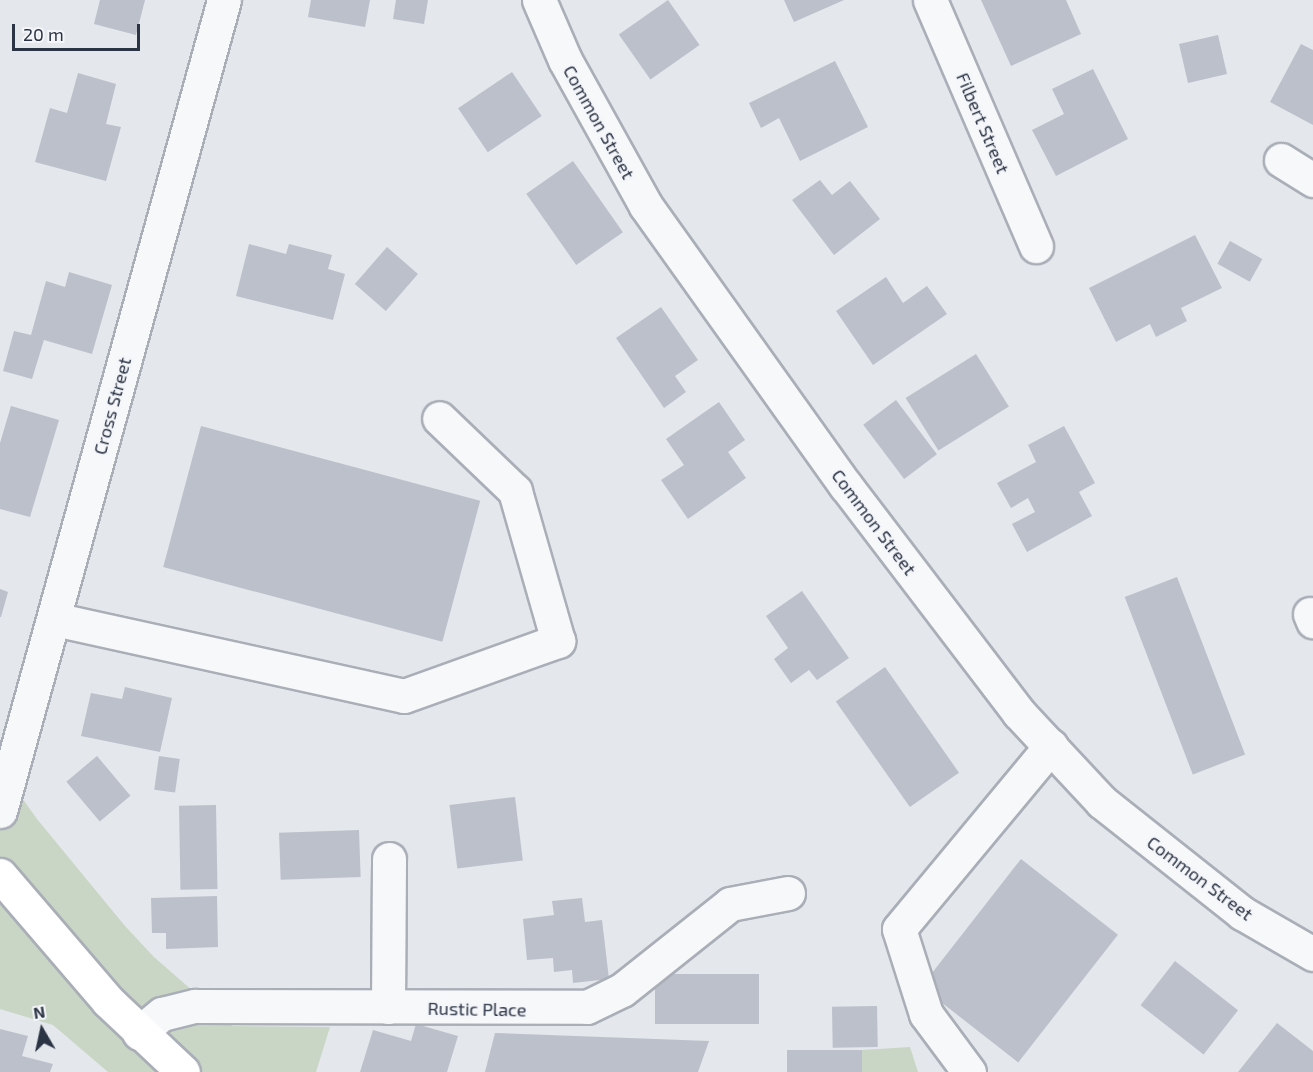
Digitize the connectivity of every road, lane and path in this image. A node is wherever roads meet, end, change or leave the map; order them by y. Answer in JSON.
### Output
{"nodes":[{"id":1,"x":224,"y":0,"type":"edge"},
{"id":2,"x":539,"y":0,"type":"edge"},
{"id":3,"x":930,"y":0,"type":"edge"},
{"id":4,"x":1281,"y":160,"type":"dead end"},
{"id":5,"x":1313,"y":180,"type":"edge"},
{"id":6,"x":1035,"y":246,"type":"dead end"},
{"id":7,"x":439,"y":418,"type":"dead end"},
{"id":8,"x":54,"y":619,"type":"junction"},
{"id":9,"x":1051,"y":746,"type":"junction"},
{"id":10,"x":0,"y":811,"type":"edge"},
{"id":11,"x":389,"y":859,"type":"dead end"},
{"id":12,"x":0,"y":875,"type":"edge"},
{"id":13,"x":788,"y":893,"type":"dead end"},
{"id":14,"x":1313,"y":954,"type":"edge"},
{"id":15,"x":388,"y":1007,"type":"junction"},
{"id":16,"x":139,"y":1033,"type":"junction"},
{"id":17,"x":183,"y":1072,"type":"edge"},
{"id":18,"x":969,"y":1072,"type":"edge"}],
"edges":[{"from":1,"to":8,"type":"street","name":"Cross Street"},
{"from":2,"to":9,"type":"street","name":"Common Street"},
{"from":3,"to":6,"type":"street","name":"Filbert Street"},
{"from":4,"to":5,"type":"street"},
{"from":7,"to":8,"type":"street"},
{"from":8,"to":10,"type":"street","name":"Cross Street"},
{"from":9,"to":14,"type":"street","name":"Common Street"},
{"from":9,"to":18,"type":"street"},
{"from":11,"to":15,"type":"street"},
{"from":12,"to":16,"type":"main road"},
{"from":13,"to":15,"type":"street","name":"Rustic Place"},
{"from":15,"to":16,"type":"street","name":"Rustic Place"},
{"from":16,"to":17,"type":"main road"}]}
